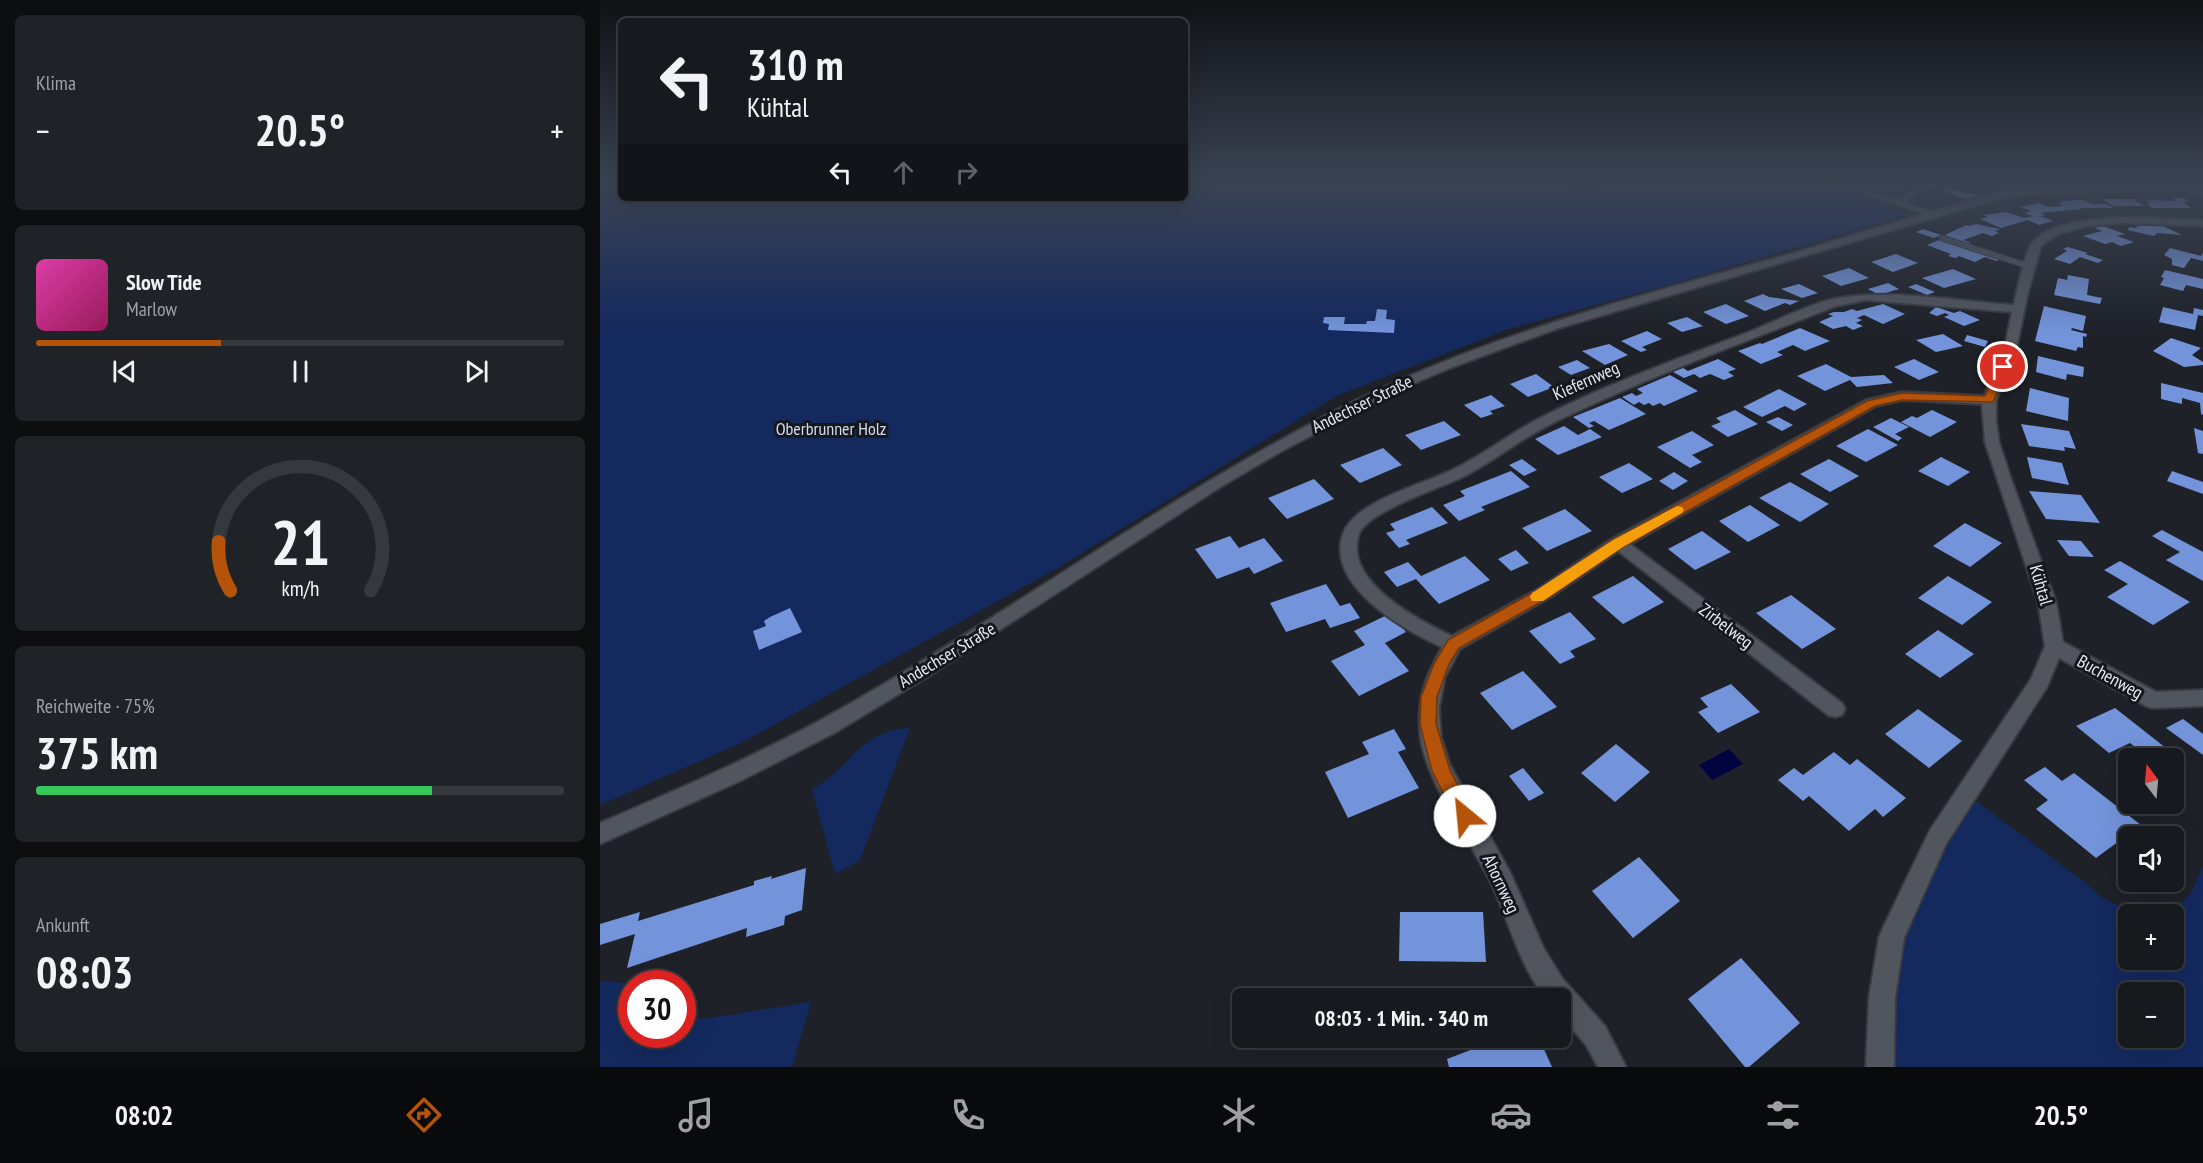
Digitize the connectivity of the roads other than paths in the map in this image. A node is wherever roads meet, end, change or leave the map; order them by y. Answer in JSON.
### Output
{"nodes":[{"id":1,"x":1873,"y":232,"type":"edge"},
{"id":2,"x":2057,"y":232,"type":"edge"},
{"id":3,"x":1942,"y":238,"type":"dead end"},
{"id":4,"x":2031,"y":267,"type":"junction"},
{"id":5,"x":2019,"y":309,"type":"junction"},
{"id":6,"x":1989,"y":400,"type":"junction"},
{"id":7,"x":1618,"y":543,"type":"junction"},
{"id":8,"x":1453,"y":644,"type":"junction"},
{"id":9,"x":2054,"y":646,"type":"junction"},
{"id":10,"x":2203,"y":698,"type":"edge"},
{"id":11,"x":1834,"y":709,"type":"dead end"},
{"id":12,"x":600,"y":834,"type":"edge"},
{"id":13,"x":1612,"y":1067,"type":"edge"},
{"id":14,"x":1880,"y":1067,"type":"edge"}],
"edges":[{"from":1,"to":12,"type":"street","name":"Andechser Straße"},
{"from":2,"to":4,"type":"street","name":"Kühtal"},
{"from":3,"to":4,"type":"lane"},
{"from":4,"to":5,"type":"street","name":"Kühtal"},
{"from":5,"to":6,"type":"street","name":"Kühtal"},
{"from":5,"to":8,"type":"street","name":"Kiefernweg"},
{"from":6,"to":7,"type":"street"},
{"from":6,"to":9,"type":"street","name":"Kühtal"},
{"from":7,"to":8,"type":"street"},
{"from":7,"to":11,"type":"street","name":"Zirbelweg"},
{"from":8,"to":13,"type":"street","name":"Ahornweg"},
{"from":9,"to":10,"type":"street","name":"Buchenweg"},
{"from":9,"to":14,"type":"street"}]}
